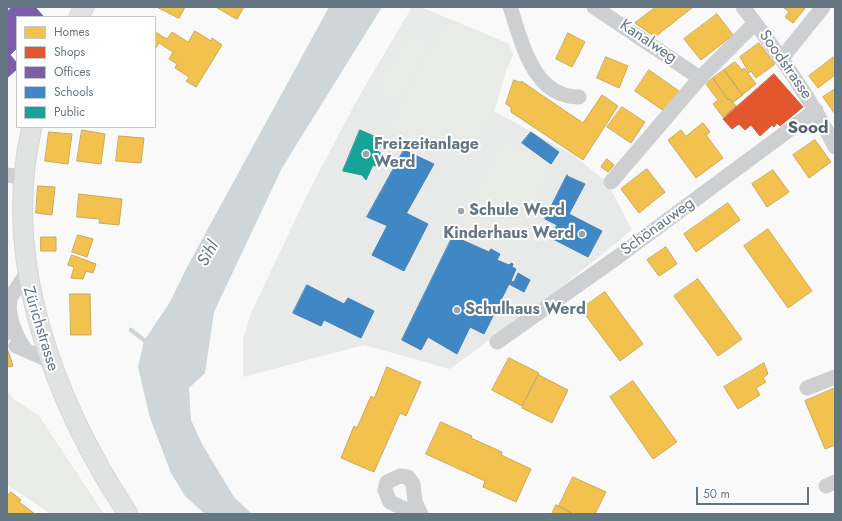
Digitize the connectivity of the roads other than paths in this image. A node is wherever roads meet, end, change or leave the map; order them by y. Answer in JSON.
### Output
{"nodes":[{"id":1,"x":84,"y":7,"type":"edge"},
{"id":2,"x":510,"y":7,"type":"edge"},
{"id":3,"x":594,"y":7,"type":"edge"},
{"id":4,"x":743,"y":7,"type":"edge"},
{"id":5,"x":823,"y":7,"type":"edge"},
{"id":6,"x":80,"y":16,"type":"edge"},
{"id":7,"x":755,"y":23,"type":"junction"},
{"id":8,"x":782,"y":58,"type":"junction"},
{"id":9,"x":700,"y":78,"type":"junction"},
{"id":10,"x":579,"y":96,"type":"dead end"},
{"id":11,"x":816,"y":110,"type":"junction"},
{"id":12,"x":32,"y":128,"type":"edge"},
{"id":13,"x":835,"y":147,"type":"edge"},
{"id":14,"x":14,"y":176,"type":"edge"},
{"id":15,"x":611,"y":182,"type":"dead end"},
{"id":16,"x":24,"y":277,"type":"junction"},
{"id":17,"x":8,"y":301,"type":"edge"},
{"id":18,"x":10,"y":340,"type":"dead end"},
{"id":19,"x":498,"y":342,"type":"dead end"},
{"id":20,"x":25,"y":349,"type":"junction"},
{"id":21,"x":48,"y":360,"type":"junction"},
{"id":22,"x":835,"y":377,"type":"edge"},
{"id":23,"x":808,"y":388,"type":"dead end"},
{"id":24,"x":128,"y":514,"type":"edge"},
{"id":25,"x":415,"y":514,"type":"edge"},
{"id":26,"x":421,"y":514,"type":"edge"}],
"edges":[{"from":1,"to":6,"type":"main road"},
{"from":2,"to":10,"type":"street"},
{"from":3,"to":9,"type":"street","name":"Kanalweg"},
{"from":4,"to":7,"type":"street","name":"Soodstrasse"},
{"from":5,"to":8,"type":"street"},
{"from":7,"to":8,"type":"street","name":"Soodstrasse"},
{"from":7,"to":9,"type":"street"},
{"from":8,"to":11,"type":"street","name":"Soodstrasse"},
{"from":9,"to":15,"type":"street"},
{"from":11,"to":13,"type":"street","name":"Soodstrasse"},
{"from":11,"to":19,"type":"street","name":"Schönauweg"},
{"from":12,"to":14,"type":"main road","name":"Zürichstrasse"},
{"from":14,"to":16,"type":"main road","name":"Zürichstrasse"},
{"from":16,"to":17,"type":"street"},
{"from":16,"to":21,"type":"main road","name":"Zürichstrasse"},
{"from":17,"to":20,"type":"street"},
{"from":18,"to":20,"type":"street"},
{"from":20,"to":21,"type":"street"},
{"from":21,"to":24,"type":"main road","name":"Zürichstrasse"},
{"from":22,"to":23,"type":"street"},
{"from":25,"to":26,"type":"street"}]}
